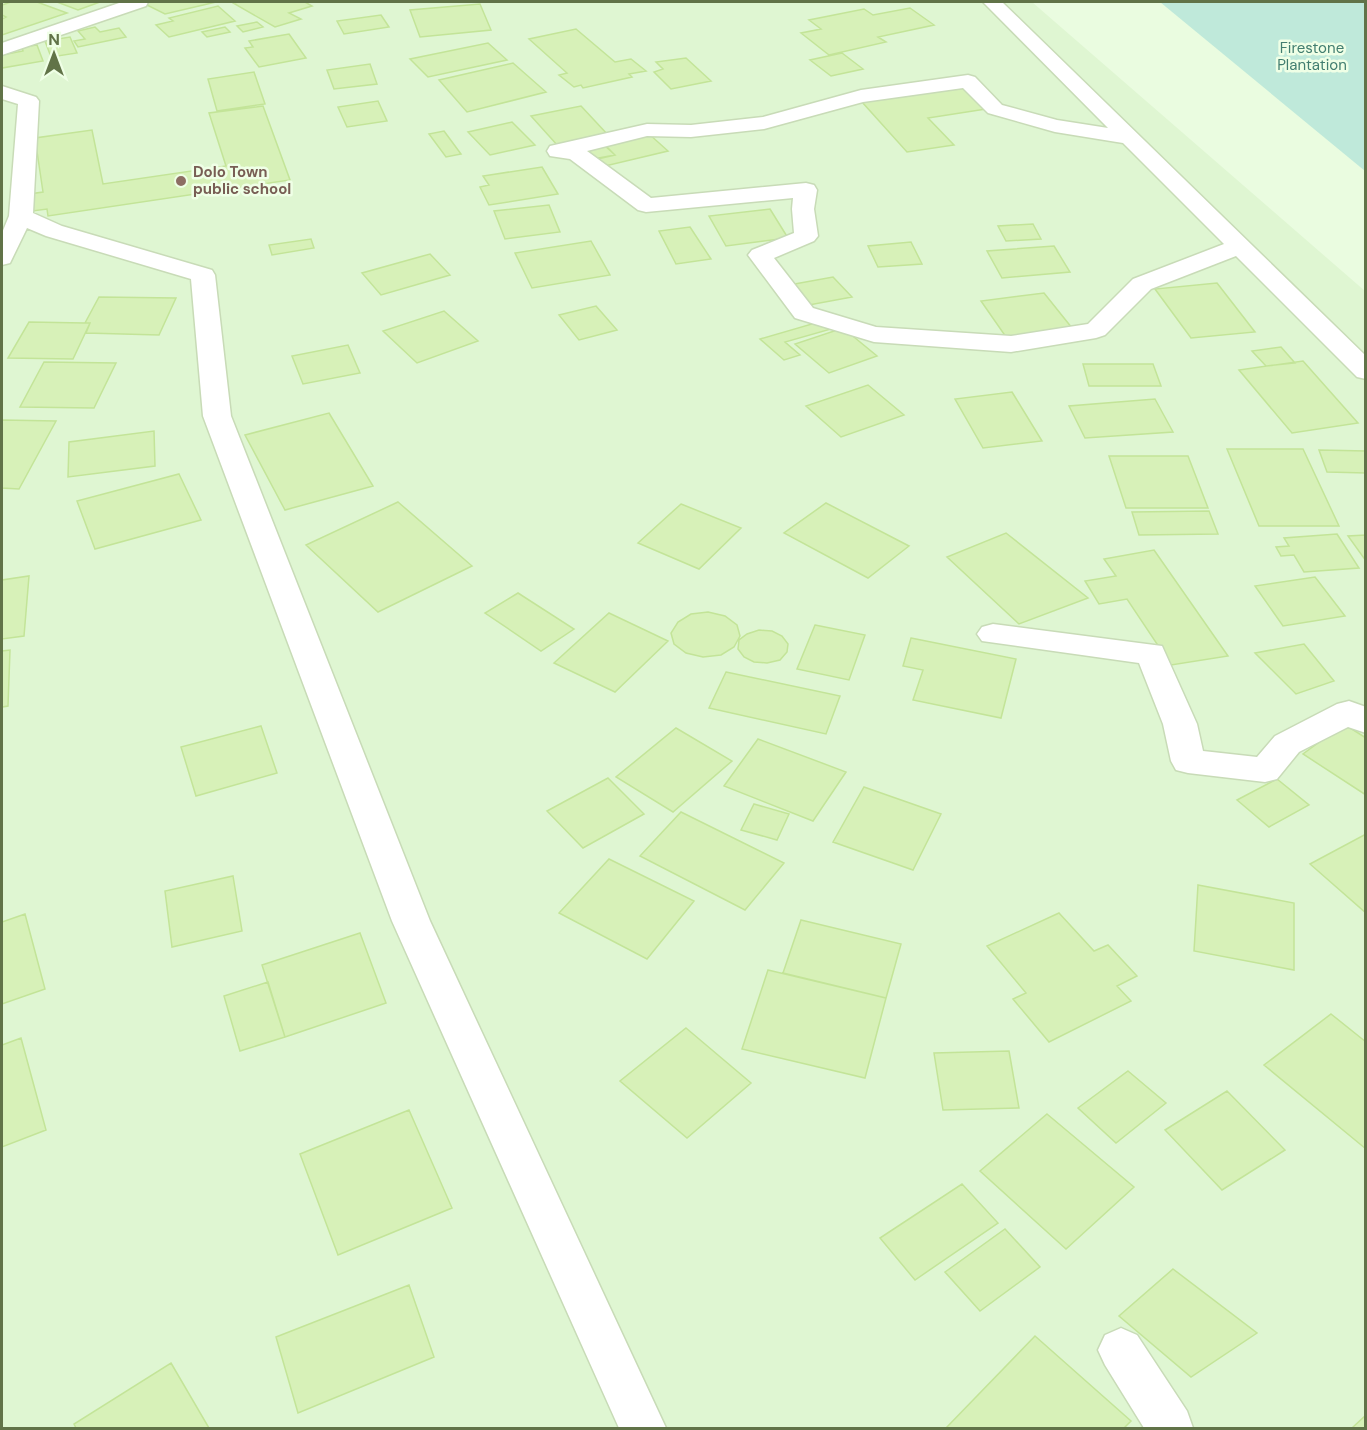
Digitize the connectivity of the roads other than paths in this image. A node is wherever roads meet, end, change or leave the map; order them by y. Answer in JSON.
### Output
{"nodes":[{"id":1,"x":139,"y":2,"type":"edge"},
{"id":2,"x":992,"y":2,"type":"edge"},
{"id":3,"x":2,"y":49,"type":"edge"},
{"id":4,"x":2,"y":92,"type":"edge"},
{"id":5,"x":1130,"y":138,"type":"junction"},
{"id":6,"x":21,"y":216,"type":"junction"},
{"id":7,"x":1240,"y":246,"type":"junction"},
{"id":8,"x":2,"y":258,"type":"edge"},
{"id":9,"x":1365,"y":371,"type":"edge"},
{"id":10,"x":993,"y":634,"type":"dead end"},
{"id":11,"x":1365,"y":722,"type":"edge"},
{"id":12,"x":1121,"y":1350,"type":"dead end"},
{"id":13,"x":643,"y":1428,"type":"edge"},
{"id":14,"x":1170,"y":1428,"type":"edge"}],
"edges":[{"from":1,"to":3,"type":"street"},
{"from":2,"to":5,"type":"street"},
{"from":4,"to":6,"type":"street"},
{"from":5,"to":7,"type":"street"},
{"from":5,"to":7,"type":"street"},
{"from":6,"to":8,"type":"street"},
{"from":6,"to":13,"type":"street"},
{"from":7,"to":9,"type":"street"},
{"from":10,"to":11,"type":"street"},
{"from":12,"to":14,"type":"street"}]}
